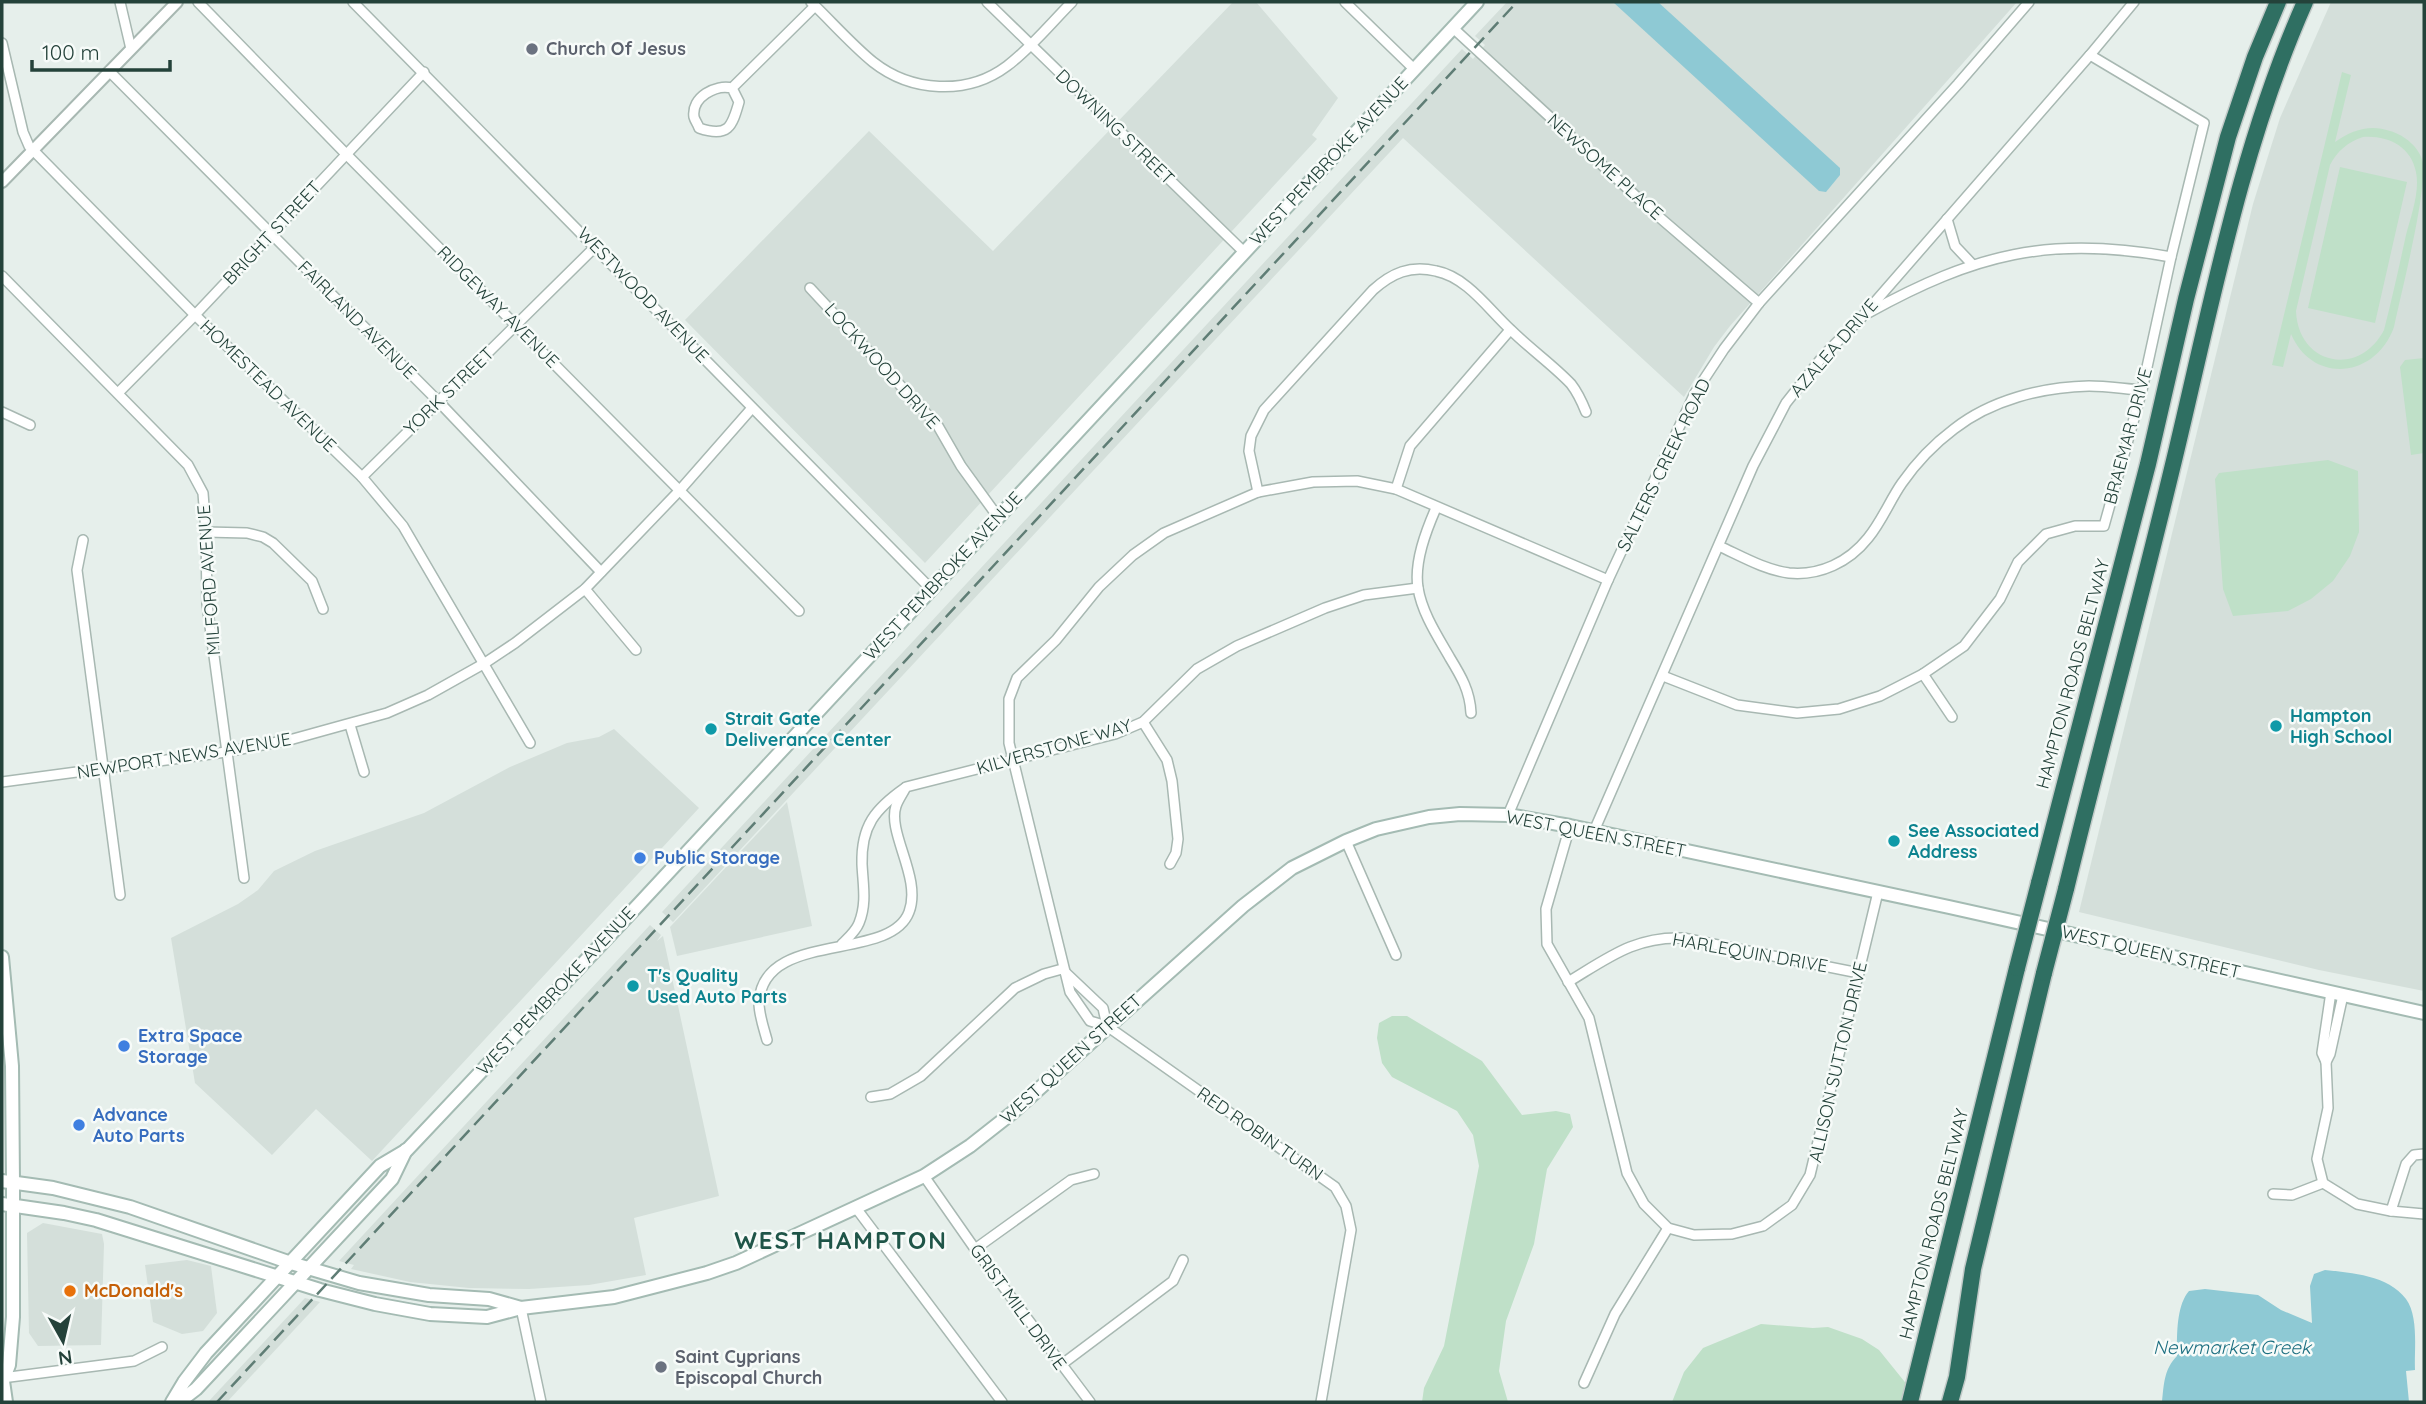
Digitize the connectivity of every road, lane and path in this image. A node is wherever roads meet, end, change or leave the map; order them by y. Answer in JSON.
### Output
{"nodes":[{"id":1,"x":120,"y":2,"type":"edge"},
{"id":2,"x":177,"y":2,"type":"edge"},
{"id":3,"x":198,"y":2,"type":"edge"},
{"id":4,"x":353,"y":2,"type":"edge"},
{"id":5,"x":987,"y":2,"type":"edge"},
{"id":6,"x":1072,"y":2,"type":"edge"},
{"id":7,"x":1345,"y":2,"type":"edge"},
{"id":8,"x":1477,"y":2,"type":"edge"},
{"id":9,"x":2029,"y":2,"type":"edge"},
{"id":10,"x":2134,"y":2,"type":"edge"},
{"id":11,"x":2278,"y":2,"type":"edge"},
{"id":12,"x":2305,"y":2,"type":"edge"},
{"id":13,"x":813,"y":4,"type":"edge"},
{"id":14,"x":1453,"y":28,"type":"junction"},
{"id":15,"x":2,"y":43,"type":"edge"},
{"id":16,"x":1031,"y":44,"type":"junction"},
{"id":17,"x":131,"y":49,"type":"junction"},
{"id":18,"x":2090,"y":55,"type":"junction"},
{"id":19,"x":1415,"y":69,"type":"junction"},
{"id":20,"x":109,"y":71,"type":"junction"},
{"id":21,"x":424,"y":72,"type":"junction"},
{"id":22,"x":732,"y":88,"type":"junction"},
{"id":23,"x":32,"y":150,"type":"junction"},
{"id":24,"x":346,"y":154,"type":"junction"},
{"id":25,"x":2,"y":182,"type":"edge"},
{"id":26,"x":1947,"y":219,"type":"junction"},
{"id":27,"x":271,"y":234,"type":"junction"},
{"id":28,"x":596,"y":246,"type":"junction"},
{"id":29,"x":1244,"y":252,"type":"junction"},
{"id":30,"x":2171,"y":257,"type":"junction"},
{"id":31,"x":1972,"y":264,"type":"junction"},
{"id":32,"x":2,"y":276,"type":"edge"},
{"id":33,"x":810,"y":288,"type":"dead end"},
{"id":34,"x":1759,"y":303,"type":"junction"},
{"id":35,"x":195,"y":315,"type":"junction"},
{"id":36,"x":1861,"y":318,"type":"junction"},
{"id":37,"x":516,"y":325,"type":"junction"},
{"id":38,"x":1510,"y":330,"type":"junction"},
{"id":39,"x":2143,"y":390,"type":"junction"},
{"id":40,"x":118,"y":393,"type":"junction"},
{"id":41,"x":438,"y":401,"type":"junction"},
{"id":42,"x":752,"y":408,"type":"junction"},
{"id":43,"x":2,"y":412,"type":"edge"},
{"id":44,"x":1586,"y":412,"type":"dead end"},
{"id":45,"x":30,"y":425,"type":"dead end"},
{"id":46,"x":362,"y":477,"type":"junction"},
{"id":47,"x":1396,"y":488,"type":"junction"},
{"id":48,"x":680,"y":490,"type":"junction"},
{"id":49,"x":1258,"y":492,"type":"junction"},
{"id":50,"x":1436,"y":508,"type":"junction"},
{"id":51,"x":998,"y":517,"type":"junction"},
{"id":52,"x":206,"y":532,"type":"junction"},
{"id":53,"x":83,"y":540,"type":"dead end"},
{"id":54,"x":1719,"y":546,"type":"junction"},
{"id":55,"x":601,"y":572,"type":"junction"},
{"id":56,"x":1608,"y":580,"type":"junction"},
{"id":57,"x":1418,"y":588,"type":"junction"},
{"id":58,"x":585,"y":589,"type":"junction"},
{"id":59,"x":931,"y":589,"type":"junction"},
{"id":60,"x":323,"y":609,"type":"dead end"},
{"id":61,"x":799,"y":611,"type":"dead end"},
{"id":62,"x":636,"y":650,"type":"dead end"},
{"id":63,"x":485,"y":663,"type":"junction"},
{"id":64,"x":1923,"y":674,"type":"junction"},
{"id":65,"x":1663,"y":676,"type":"junction"},
{"id":66,"x":1471,"y":713,"type":"dead end"},
{"id":67,"x":1952,"y":717,"type":"dead end"},
{"id":68,"x":1143,"y":722,"type":"junction"},
{"id":69,"x":350,"y":725,"type":"junction"},
{"id":70,"x":530,"y":743,"type":"dead end"},
{"id":71,"x":226,"y":752,"type":"junction"},
{"id":72,"x":1013,"y":760,"type":"junction"},
{"id":73,"x":104,"y":769,"type":"junction"},
{"id":74,"x":364,"y":772,"type":"dead end"},
{"id":75,"x":2,"y":782,"type":"edge"},
{"id":76,"x":906,"y":787,"type":"junction"},
{"id":77,"x":1508,"y":814,"type":"junction"},
{"id":78,"x":1570,"y":826,"type":"junction"},
{"id":79,"x":1594,"y":831,"type":"junction"},
{"id":80,"x":1346,"y":841,"type":"junction"},
{"id":81,"x":1170,"y":864,"type":"dead end"},
{"id":82,"x":244,"y":878,"type":"dead end"},
{"id":83,"x":1878,"y":892,"type":"junction"},
{"id":84,"x":120,"y":895,"type":"dead end"},
{"id":85,"x":842,"y":944,"type":"junction"},
{"id":86,"x":1396,"y":955,"type":"dead end"},
{"id":87,"x":2,"y":957,"type":"edge"},
{"id":88,"x":1062,"y":970,"type":"junction"},
{"id":89,"x":1858,"y":973,"type":"junction"},
{"id":90,"x":1568,"y":982,"type":"junction"},
{"id":91,"x":2337,"y":993,"type":"junction"},
{"id":92,"x":2424,"y":1013,"type":"edge"},
{"id":93,"x":1107,"y":1027,"type":"junction"},
{"id":94,"x":767,"y":1040,"type":"dead end"},
{"id":95,"x":871,"y":1097,"type":"dead end"},
{"id":96,"x":407,"y":1150,"type":"junction"},
{"id":97,"x":2424,"y":1154,"type":"edge"},
{"id":98,"x":1094,"y":1174,"type":"dead end"},
{"id":99,"x":924,"y":1176,"type":"junction"},
{"id":100,"x":7,"y":1182,"type":"edge"},
{"id":101,"x":2323,"y":1183,"type":"junction"},
{"id":102,"x":2273,"y":1194,"type":"dead end"},
{"id":103,"x":7,"y":1204,"type":"edge"},
{"id":104,"x":856,"y":1208,"type":"junction"},
{"id":105,"x":2391,"y":1211,"type":"junction"},
{"id":106,"x":2424,"y":1214,"type":"edge"},
{"id":107,"x":1668,"y":1228,"type":"junction"},
{"id":108,"x":975,"y":1249,"type":"junction"},
{"id":109,"x":1183,"y":1260,"type":"dead end"},
{"id":110,"x":291,"y":1263,"type":"junction"},
{"id":111,"x":310,"y":1268,"type":"junction"},
{"id":112,"x":278,"y":1277,"type":"junction"},
{"id":113,"x":297,"y":1283,"type":"junction"},
{"id":114,"x":521,"y":1308,"type":"junction"},
{"id":115,"x":162,"y":1347,"type":"dead end"},
{"id":116,"x":1060,"y":1365,"type":"junction"},
{"id":117,"x":2,"y":1377,"type":"edge"},
{"id":118,"x":1957,"y":1377,"type":"junction"},
{"id":119,"x":1584,"y":1383,"type":"dead end"},
{"id":120,"x":6,"y":1402,"type":"edge"},
{"id":121,"x":173,"y":1402,"type":"edge"},
{"id":122,"x":179,"y":1402,"type":"edge"},
{"id":123,"x":541,"y":1402,"type":"edge"},
{"id":124,"x":1002,"y":1402,"type":"edge"},
{"id":125,"x":1090,"y":1402,"type":"edge"},
{"id":126,"x":1321,"y":1402,"type":"edge"},
{"id":127,"x":1910,"y":1402,"type":"edge"},
{"id":128,"x":1950,"y":1402,"type":"edge"},
{"id":129,"x":1959,"y":1402,"type":"edge"}],
"edges":[{"from":1,"to":17,"type":"street"},
{"from":2,"to":17,"type":"street"},
{"from":3,"to":24,"type":"street","name":"RIDGEWAY AVENUE"},
{"from":4,"to":21,"type":"street","name":"WESTWOOD AVENUE"},
{"from":5,"to":16,"type":"street","name":"DOWNING STREET"},
{"from":6,"to":16,"type":"street"},
{"from":7,"to":19,"type":"street"},
{"from":8,"to":14,"type":"main road","name":"WEST PEMBROKE AVENUE"},
{"from":9,"to":34,"type":"street","name":"SALTERS CREEK ROAD"},
{"from":10,"to":18,"type":"street","name":"AZALEA DRIVE"},
{"from":11,"to":127,"type":"highway","name":"HAMPTON ROADS BELTWAY","bridge":true},
{"from":12,"to":118,"type":"highway","bridge":true},
{"from":13,"to":16,"type":"street"},
{"from":13,"to":22,"type":"street"},
{"from":14,"to":19,"type":"main road","name":"WEST PEMBROKE AVENUE"},
{"from":14,"to":34,"type":"street","name":"NEWSOME PLACE"},
{"from":15,"to":23,"type":"street","name":"HOMESTEAD AVENUE"},
{"from":16,"to":29,"type":"street","name":"DOWNING STREET"},
{"from":17,"to":20,"type":"street"},
{"from":18,"to":26,"type":"street","name":"AZALEA DRIVE"},
{"from":18,"to":30,"type":"street","name":"BRAEMAR DRIVE"},
{"from":19,"to":29,"type":"main road","name":"WEST PEMBROKE AVENUE"},
{"from":20,"to":23,"type":"street"},
{"from":20,"to":27,"type":"street","name":"FAIRLAND AVENUE"},
{"from":21,"to":24,"type":"street","name":"BRIGHT STREET"},
{"from":21,"to":28,"type":"street","name":"WESTWOOD AVENUE"},
{"from":22,"to":22,"type":"street"},
{"from":23,"to":25,"type":"street"},
{"from":23,"to":35,"type":"street","name":"HOMESTEAD AVENUE"},
{"from":24,"to":27,"type":"street","name":"BRIGHT STREET"},
{"from":24,"to":37,"type":"street","name":"RIDGEWAY AVENUE"},
{"from":26,"to":31,"type":"street"},
{"from":26,"to":36,"type":"street","name":"AZALEA DRIVE"},
{"from":27,"to":35,"type":"street","name":"BRIGHT STREET"},
{"from":27,"to":41,"type":"street","name":"FAIRLAND AVENUE"},
{"from":28,"to":37,"type":"street","name":"YORK STREET"},
{"from":28,"to":42,"type":"street","name":"WESTWOOD AVENUE"},
{"from":29,"to":51,"type":"main road","name":"WEST PEMBROKE AVENUE"},
{"from":30,"to":31,"type":"street"},
{"from":30,"to":39,"type":"street","name":"BRAEMAR DRIVE"},
{"from":31,"to":36,"type":"street"},
{"from":32,"to":40,"type":"street","name":"MILFORD AVENUE"},
{"from":33,"to":51,"type":"street","name":"LOCKWOOD DRIVE"},
{"from":34,"to":56,"type":"street","name":"SALTERS CREEK ROAD"},
{"from":35,"to":40,"type":"street","name":"BRIGHT STREET"},
{"from":35,"to":46,"type":"street","name":"HOMESTEAD AVENUE"},
{"from":36,"to":54,"type":"street","name":"AZALEA DRIVE"},
{"from":37,"to":41,"type":"street","name":"YORK STREET"},
{"from":37,"to":48,"type":"street","name":"RIDGEWAY AVENUE"},
{"from":38,"to":44,"type":"street"},
{"from":38,"to":47,"type":"street"},
{"from":38,"to":49,"type":"street"},
{"from":39,"to":54,"type":"street"},
{"from":39,"to":64,"type":"street","name":"BRAEMAR DRIVE"},
{"from":40,"to":52,"type":"street","name":"MILFORD AVENUE"},
{"from":41,"to":46,"type":"street","name":"YORK STREET"},
{"from":41,"to":55,"type":"street","name":"FAIRLAND AVENUE"},
{"from":42,"to":48,"type":"street","name":"NEWPORT NEWS AVENUE"},
{"from":42,"to":59,"type":"street","name":"WESTWOOD AVENUE"},
{"from":43,"to":45,"type":"street"},
{"from":46,"to":63,"type":"street","name":"HOMESTEAD AVENUE"},
{"from":47,"to":49,"type":"street","name":"RED ROBIN TURN"},
{"from":47,"to":50,"type":"street","name":"RED ROBIN TURN"},
{"from":48,"to":55,"type":"street","name":"NEWPORT NEWS AVENUE"},
{"from":48,"to":61,"type":"street","name":"RIDGEWAY AVENUE"},
{"from":49,"to":72,"type":"street","name":"RED ROBIN TURN"},
{"from":50,"to":56,"type":"street","name":"RED ROBIN TURN"},
{"from":50,"to":57,"type":"street"},
{"from":51,"to":59,"type":"main road","name":"WEST PEMBROKE AVENUE"},
{"from":52,"to":60,"type":"street"},
{"from":52,"to":71,"type":"street","name":"MILFORD AVENUE"},
{"from":53,"to":73,"type":"street"},
{"from":54,"to":65,"type":"street","name":"AZALEA DRIVE"},
{"from":55,"to":58,"type":"street","name":"NEWPORT NEWS AVENUE"},
{"from":56,"to":77,"type":"street","name":"SALTERS CREEK ROAD"},
{"from":57,"to":66,"type":"street"},
{"from":57,"to":68,"type":"street","name":"KILVERSTONE WAY"},
{"from":58,"to":62,"type":"street"},
{"from":58,"to":63,"type":"street","name":"NEWPORT NEWS AVENUE"},
{"from":59,"to":96,"type":"main road","name":"WEST PEMBROKE AVENUE"},
{"from":63,"to":69,"type":"street","name":"NEWPORT NEWS AVENUE"},
{"from":63,"to":70,"type":"street","name":"HOMESTEAD AVENUE"},
{"from":64,"to":65,"type":"street","name":"BRAEMAR DRIVE"},
{"from":64,"to":67,"type":"street"},
{"from":65,"to":79,"type":"street","name":"AZALEA DRIVE"},
{"from":68,"to":72,"type":"street","name":"KILVERSTONE WAY"},
{"from":68,"to":81,"type":"street"},
{"from":69,"to":71,"type":"street","name":"NEWPORT NEWS AVENUE"},
{"from":69,"to":74,"type":"street"},
{"from":71,"to":73,"type":"street","name":"NEWPORT NEWS AVENUE"},
{"from":71,"to":82,"type":"street","name":"MILFORD AVENUE"},
{"from":72,"to":76,"type":"street","name":"KILVERSTONE WAY"},
{"from":72,"to":88,"type":"street","name":"RED ROBIN TURN"},
{"from":73,"to":75,"type":"street","name":"NEWPORT NEWS AVENUE"},
{"from":73,"to":84,"type":"street"},
{"from":76,"to":85,"type":"street","name":"KILVERSTONE WAY"},
{"from":76,"to":85,"type":"street"},
{"from":77,"to":78,"type":"main road","name":"WEST QUEEN STREET"},
{"from":77,"to":80,"type":"main road","name":"WEST QUEEN STREET"},
{"from":78,"to":79,"type":"main road","name":"WEST QUEEN STREET"},
{"from":78,"to":90,"type":"street"},
{"from":79,"to":83,"type":"main road","name":"WEST QUEEN STREET"},
{"from":80,"to":86,"type":"street"},
{"from":80,"to":93,"type":"main road","name":"WEST QUEEN STREET"},
{"from":83,"to":89,"type":"street","name":"ALLISON SUTTON DRIVE"},
{"from":83,"to":91,"type":"main road","name":"WEST QUEEN STREET"},
{"from":85,"to":94,"type":"street"},
{"from":87,"to":100,"type":"main road"},
{"from":88,"to":93,"type":"street"},
{"from":88,"to":93,"type":"street","name":"RED ROBIN TURN"},
{"from":88,"to":95,"type":"street"},
{"from":89,"to":90,"type":"street","name":"HARLEQUIN DRIVE"},
{"from":89,"to":107,"type":"street","name":"ALLISON SUTTON DRIVE"},
{"from":90,"to":107,"type":"street"},
{"from":91,"to":92,"type":"main road","name":"WEST QUEEN STREET"},
{"from":91,"to":101,"type":"street"},
{"from":93,"to":99,"type":"main road","name":"WEST QUEEN STREET"},
{"from":93,"to":126,"type":"street","name":"RED ROBIN TURN"},
{"from":96,"to":110,"type":"main road","name":"WEST PEMBROKE AVENUE"},
{"from":96,"to":111,"type":"main road","name":"WEST PEMBROKE AVENUE"},
{"from":97,"to":105,"type":"street"},
{"from":98,"to":108,"type":"street"},
{"from":99,"to":104,"type":"main road","name":"WEST QUEEN STREET"},
{"from":99,"to":108,"type":"street","name":"GRIST MILL DRIVE"},
{"from":100,"to":103,"type":"main road"},
{"from":100,"to":110,"type":"main road","name":"WEST QUEEN STREET"},
{"from":101,"to":102,"type":"street"},
{"from":101,"to":105,"type":"street"},
{"from":103,"to":112,"type":"main road","name":"WEST QUEEN STREET"},
{"from":103,"to":117,"type":"main road"},
{"from":104,"to":114,"type":"main road","name":"WEST QUEEN STREET"},
{"from":104,"to":124,"type":"street"},
{"from":105,"to":106,"type":"street"},
{"from":107,"to":119,"type":"street"},
{"from":108,"to":116,"type":"street","name":"GRIST MILL DRIVE"},
{"from":109,"to":116,"type":"street"},
{"from":110,"to":111,"type":"main road","name":"WEST QUEEN STREET"},
{"from":110,"to":112,"type":"main road","name":"WEST PEMBROKE AVENUE"},
{"from":111,"to":113,"type":"main road","name":"WEST PEMBROKE AVENUE"},
{"from":111,"to":114,"type":"main road","name":"WEST QUEEN STREET"},
{"from":112,"to":113,"type":"main road","name":"WEST QUEEN STREET"},
{"from":112,"to":121,"type":"main road","name":"WEST PEMBROKE AVENUE"},
{"from":113,"to":114,"type":"main road","name":"WEST QUEEN STREET"},
{"from":113,"to":122,"type":"main road","name":"WEST PEMBROKE AVENUE"},
{"from":114,"to":123,"type":"street"},
{"from":115,"to":117,"type":"street"},
{"from":116,"to":125,"type":"street","name":"GRIST MILL DRIVE"},
{"from":117,"to":120,"type":"main road"},
{"from":118,"to":128,"type":"highway"},
{"from":118,"to":129,"type":"highway"}]}
